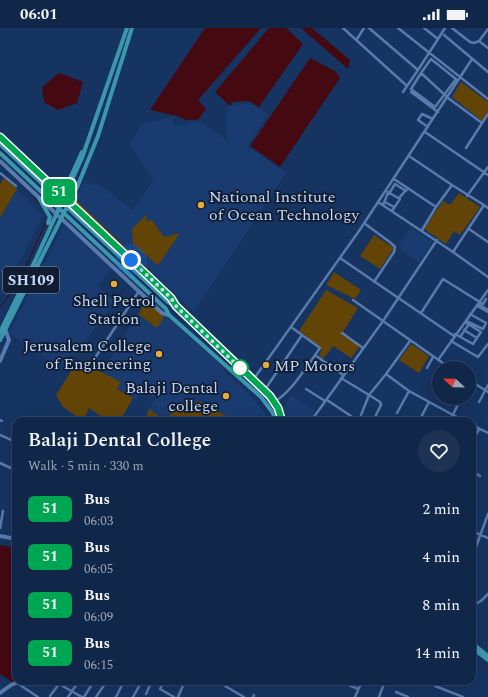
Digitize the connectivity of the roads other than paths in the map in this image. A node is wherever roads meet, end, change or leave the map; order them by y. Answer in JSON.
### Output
{"nodes":[{"id":1,"x":127,"y":28,"type":"edge"},
{"id":2,"x":132,"y":28,"type":"edge"},
{"id":3,"x":343,"y":28,"type":"edge"},
{"id":4,"x":364,"y":28,"type":"edge"},
{"id":5,"x":369,"y":28,"type":"edge"},
{"id":6,"x":398,"y":28,"type":"edge"},
{"id":7,"x":424,"y":28,"type":"edge"},
{"id":8,"x":445,"y":28,"type":"edge"},
{"id":9,"x":452,"y":28,"type":"edge"},
{"id":10,"x":484,"y":28,"type":"edge"},
{"id":11,"x":488,"y":30,"type":"edge"},
{"id":12,"x":444,"y":36,"type":"dead end"},
{"id":13,"x":357,"y":39,"type":"junction"},
{"id":14,"x":438,"y":39,"type":"junction"},
{"id":15,"x":479,"y":41,"type":"junction"},
{"id":16,"x":488,"y":48,"type":"edge"},
{"id":17,"x":429,"y":53,"type":"junction"},
{"id":18,"x":472,"y":59,"type":"junction"},
{"id":19,"x":418,"y":70,"type":"junction"},
{"id":20,"x":488,"y":72,"type":"edge"},
{"id":21,"x":420,"y":73,"type":"junction"},
{"id":22,"x":461,"y":78,"type":"junction"},
{"id":23,"x":407,"y":86,"type":"junction"},
{"id":24,"x":403,"y":92,"type":"dead end"},
{"id":25,"x":411,"y":92,"type":"dead end"},
{"id":26,"x":446,"y":96,"type":"junction"},
{"id":27,"x":488,"y":99,"type":"edge"},
{"id":28,"x":438,"y":112,"type":"junction"},
{"id":29,"x":488,"y":114,"type":"edge"},
{"id":30,"x":433,"y":119,"type":"junction"},
{"id":31,"x":482,"y":123,"type":"junction"},
{"id":32,"x":428,"y":127,"type":"junction"},
{"id":33,"x":425,"y":132,"type":"junction"},
{"id":34,"x":0,"y":137,"type":"edge"},
{"id":35,"x":0,"y":144,"type":"edge"},
{"id":36,"x":466,"y":148,"type":"dead end"},
{"id":37,"x":0,"y":153,"type":"edge"},
{"id":38,"x":409,"y":156,"type":"junction"},
{"id":39,"x":0,"y":161,"type":"edge"},
{"id":40,"x":76,"y":167,"type":"junction"},
{"id":41,"x":488,"y":167,"type":"edge"},
{"id":42,"x":0,"y":173,"type":"edge"},
{"id":43,"x":484,"y":173,"type":"junction"},
{"id":44,"x":488,"y":175,"type":"edge"},
{"id":45,"x":43,"y":178,"type":"junction"},
{"id":46,"x":394,"y":179,"type":"junction"},
{"id":47,"x":452,"y":185,"type":"junction"},
{"id":48,"x":16,"y":186,"type":"dead end"},
{"id":49,"x":407,"y":189,"type":"junction"},
{"id":50,"x":388,"y":191,"type":"junction"},
{"id":51,"x":467,"y":196,"type":"junction"},
{"id":52,"x":65,"y":197,"type":"junction"},
{"id":53,"x":39,"y":198,"type":"junction"},
{"id":54,"x":70,"y":202,"type":"junction"},
{"id":55,"x":378,"y":202,"type":"junction"},
{"id":56,"x":384,"y":203,"type":"junction"},
{"id":57,"x":484,"y":205,"type":"junction"},
{"id":58,"x":394,"y":207,"type":"junction"},
{"id":59,"x":436,"y":207,"type":"junction"},
{"id":60,"x":488,"y":208,"type":"edge"},
{"id":61,"x":392,"y":211,"type":"junction"},
{"id":62,"x":55,"y":214,"type":"junction"},
{"id":63,"x":61,"y":220,"type":"junction"},
{"id":64,"x":364,"y":223,"type":"junction"},
{"id":65,"x":469,"y":229,"type":"junction"},
{"id":66,"x":422,"y":230,"type":"junction"},
{"id":67,"x":437,"y":240,"type":"junction"},
{"id":68,"x":488,"y":242,"type":"edge"},
{"id":69,"x":453,"y":252,"type":"junction"},
{"id":70,"x":38,"y":253,"type":"junction"},
{"id":71,"x":340,"y":258,"type":"junction"},
{"id":72,"x":488,"y":277,"type":"edge"},
{"id":73,"x":374,"y":282,"type":"junction"},
{"id":74,"x":488,"y":290,"type":"edge"},
{"id":75,"x":140,"y":291,"type":"junction"},
{"id":76,"x":398,"y":298,"type":"junction"},
{"id":77,"x":353,"y":300,"type":"dead end"},
{"id":78,"x":482,"y":302,"type":"edge"},
{"id":79,"x":176,"y":306,"type":"junction"},
{"id":80,"x":488,"y":311,"type":"edge"},
{"id":81,"x":421,"y":313,"type":"junction"},
{"id":82,"x":471,"y":314,"type":"junction"},
{"id":83,"x":170,"y":315,"type":"junction"},
{"id":84,"x":383,"y":321,"type":"junction"},
{"id":85,"x":465,"y":321,"type":"junction"},
{"id":86,"x":488,"y":322,"type":"edge"},
{"id":87,"x":469,"y":324,"type":"junction"},
{"id":88,"x":291,"y":327,"type":"junction"},
{"id":89,"x":5,"y":329,"type":"junction"},
{"id":90,"x":464,"y":330,"type":"junction"},
{"id":91,"x":0,"y":332,"type":"edge"},
{"id":92,"x":342,"y":333,"type":"dead end"},
{"id":93,"x":454,"y":335,"type":"junction"},
{"id":94,"x":302,"y":336,"type":"junction"},
{"id":95,"x":460,"y":337,"type":"junction"},
{"id":96,"x":477,"y":338,"type":"junction"},
{"id":97,"x":0,"y":340,"type":"edge"},
{"id":98,"x":410,"y":341,"type":"junction"},
{"id":99,"x":450,"y":341,"type":"junction"},
{"id":100,"x":488,"y":344,"type":"edge"},
{"id":101,"x":364,"y":348,"type":"junction"},
{"id":102,"x":315,"y":355,"type":"junction"},
{"id":103,"x":433,"y":357,"type":"junction"},
{"id":104,"x":95,"y":358,"type":"dead end"},
{"id":105,"x":438,"y":360,"type":"joint"},
{"id":106,"x":0,"y":362,"type":"edge"},
{"id":107,"x":427,"y":368,"type":"dead end"},
{"id":108,"x":386,"y":374,"type":"junction"},
{"id":109,"x":250,"y":376,"type":"junction"},
{"id":110,"x":342,"y":376,"type":"junction"},
{"id":111,"x":253,"y":380,"type":"junction"},
{"id":112,"x":244,"y":383,"type":"junction"},
{"id":113,"x":476,"y":384,"type":"edge"},
{"id":114,"x":488,"y":385,"type":"edge"},
{"id":115,"x":306,"y":389,"type":"dead end"},
{"id":116,"x":264,"y":391,"type":"junction"},
{"id":117,"x":409,"y":391,"type":"junction"},
{"id":118,"x":487,"y":391,"type":"edge"},
{"id":119,"x":369,"y":395,"type":"junction"},
{"id":120,"x":274,"y":401,"type":"junction"},
{"id":121,"x":326,"y":401,"type":"junction"},
{"id":122,"x":429,"y":402,"type":"junction"},
{"id":123,"x":478,"y":402,"type":"dead end"},
{"id":124,"x":458,"y":405,"type":"edge"},
{"id":125,"x":397,"y":413,"type":"dead end"},
{"id":126,"x":361,"y":415,"type":"dead end"},
{"id":127,"x":453,"y":415,"type":"junction"},
{"id":128,"x":351,"y":416,"type":"dead end"},
{"id":129,"x":273,"y":417,"type":"edge"},
{"id":130,"x":280,"y":417,"type":"edge"},
{"id":131,"x":315,"y":417,"type":"edge"},
{"id":132,"x":375,"y":417,"type":"edge"},
{"id":133,"x":421,"y":417,"type":"edge"},
{"id":134,"x":457,"y":417,"type":"edge"},
{"id":135,"x":476,"y":427,"type":"edge"},
{"id":136,"x":479,"y":429,"type":"junction"},
{"id":137,"x":488,"y":433,"type":"edge"},
{"id":138,"x":0,"y":435,"type":"edge"},
{"id":139,"x":476,"y":435,"type":"edge"},
{"id":140,"x":12,"y":440,"type":"edge"},
{"id":141,"x":0,"y":463,"type":"edge"},
{"id":142,"x":12,"y":469,"type":"edge"},
{"id":143,"x":476,"y":474,"type":"edge"},
{"id":144,"x":480,"y":476,"type":"dead end"},
{"id":145,"x":3,"y":511,"type":"dead end"},
{"id":146,"x":488,"y":514,"type":"edge"},
{"id":147,"x":0,"y":528,"type":"edge"},
{"id":148,"x":476,"y":533,"type":"edge"},
{"id":149,"x":480,"y":535,"type":"junction"},
{"id":150,"x":0,"y":536,"type":"edge"},
{"id":151,"x":488,"y":538,"type":"edge"},
{"id":152,"x":12,"y":539,"type":"edge"},
{"id":153,"x":476,"y":546,"type":"edge"},
{"id":154,"x":488,"y":594,"type":"edge"},
{"id":155,"x":476,"y":604,"type":"edge"},
{"id":156,"x":476,"y":646,"type":"edge"},
{"id":157,"x":476,"y":651,"type":"edge"},
{"id":158,"x":488,"y":656,"type":"edge"},
{"id":159,"x":488,"y":660,"type":"edge"},
{"id":160,"x":14,"y":685,"type":"edge"},
{"id":161,"x":23,"y":685,"type":"edge"},
{"id":162,"x":58,"y":685,"type":"edge"},
{"id":163,"x":61,"y":685,"type":"edge"},
{"id":164,"x":76,"y":685,"type":"edge"},
{"id":165,"x":91,"y":685,"type":"edge"},
{"id":166,"x":104,"y":685,"type":"edge"},
{"id":167,"x":122,"y":685,"type":"edge"},
{"id":168,"x":140,"y":685,"type":"edge"},
{"id":169,"x":150,"y":685,"type":"edge"},
{"id":170,"x":162,"y":685,"type":"edge"},
{"id":171,"x":183,"y":685,"type":"edge"},
{"id":172,"x":349,"y":685,"type":"edge"},
{"id":173,"x":360,"y":685,"type":"edge"},
{"id":174,"x":384,"y":685,"type":"edge"},
{"id":175,"x":225,"y":686,"type":"dead end"},
{"id":176,"x":435,"y":686,"type":"dead end"},
{"id":177,"x":358,"y":689,"type":"junction"},
{"id":178,"x":72,"y":691,"type":"junction"},
{"id":179,"x":396,"y":692,"type":"dead end"},
{"id":180,"x":0,"y":693,"type":"edge"},
{"id":181,"x":146,"y":694,"type":"dead end"},
{"id":182,"x":167,"y":695,"type":"edge"},
{"id":183,"x":50,"y":696,"type":"edge"},
{"id":184,"x":38,"y":697,"type":"edge"},
{"id":185,"x":68,"y":697,"type":"edge"},
{"id":186,"x":83,"y":697,"type":"edge"},
{"id":187,"x":96,"y":697,"type":"edge"},
{"id":188,"x":116,"y":697,"type":"edge"},
{"id":189,"x":133,"y":697,"type":"edge"},
{"id":190,"x":174,"y":697,"type":"edge"},
{"id":191,"x":178,"y":697,"type":"edge"},
{"id":192,"x":244,"y":697,"type":"edge"},
{"id":193,"x":355,"y":697,"type":"edge"},
{"id":194,"x":379,"y":697,"type":"edge"},
{"id":195,"x":408,"y":697,"type":"edge"},
{"id":196,"x":463,"y":697,"type":"edge"}],
"edges":[{"from":1,"to":40,"type":"main road","number":"SH109"},
{"from":2,"to":54,"type":"main road","number":"SH109"},
{"from":3,"to":13,"type":"street"},
{"from":4,"to":13,"type":"street"},
{"from":5,"to":19,"type":"street"},
{"from":6,"to":17,"type":"street"},
{"from":7,"to":14,"type":"street"},
{"from":8,"to":14,"type":"street"},
{"from":9,"to":15,"type":"street"},
{"from":10,"to":11,"type":"street"},
{"from":11,"to":15,"type":"street"},
{"from":12,"to":18,"type":"street"},
{"from":13,"to":23,"type":"street"},
{"from":14,"to":17,"type":"street"},
{"from":15,"to":16,"type":"street"},
{"from":17,"to":19,"type":"street"},
{"from":17,"to":22,"type":"street"},
{"from":18,"to":20,"type":"street"},
{"from":18,"to":22,"type":"street"},
{"from":19,"to":23,"type":"street"},
{"from":21,"to":26,"type":"street"},
{"from":21,"to":26,"type":"street"},
{"from":21,"to":26,"type":"street"},
{"from":22,"to":26,"type":"street"},
{"from":22,"to":27,"type":"street"},
{"from":23,"to":24,"type":"street"},
{"from":25,"to":28,"type":"street"},
{"from":26,"to":28,"type":"street"},
{"from":26,"to":31,"type":"street"},
{"from":28,"to":30,"type":"street"},
{"from":29,"to":31,"type":"street"},
{"from":30,"to":32,"type":"street"},
{"from":30,"to":32,"type":"street"},
{"from":31,"to":36,"type":"street"},
{"from":32,"to":33,"type":"street"},
{"from":33,"to":38,"type":"street"},
{"from":33,"to":43,"type":"street"},
{"from":34,"to":45,"type":"street"},
{"from":35,"to":79,"type":"main road"},
{"from":37,"to":83,"type":"main road"},
{"from":38,"to":46,"type":"street"},
{"from":38,"to":47,"type":"street"},
{"from":39,"to":53,"type":"street"},
{"from":40,"to":45,"type":"main road"},
{"from":40,"to":52,"type":"main road","number":"SH109"},
{"from":41,"to":43,"type":"street"},
{"from":42,"to":48,"type":"street"},
{"from":43,"to":44,"type":"street"},
{"from":43,"to":51,"type":"street"},
{"from":45,"to":52,"type":"street"},
{"from":46,"to":49,"type":"street"},
{"from":46,"to":50,"type":"street"},
{"from":47,"to":51,"type":"street"},
{"from":47,"to":59,"type":"street"},
{"from":49,"to":50,"type":"street"},
{"from":49,"to":50,"type":"street"},
{"from":49,"to":59,"type":"street"},
{"from":50,"to":55,"type":"street"},
{"from":50,"to":56,"type":"street"},
{"from":50,"to":58,"type":"street"},
{"from":51,"to":57,"type":"street"},
{"from":52,"to":54,"type":"street"},
{"from":52,"to":62,"type":"main road","number":"SH109"},
{"from":53,"to":62,"type":"street"},
{"from":53,"to":70,"type":"main road"},
{"from":54,"to":63,"type":"main road","number":"SH109"},
{"from":54,"to":79,"type":"street"},
{"from":55,"to":56,"type":"street"},
{"from":55,"to":64,"type":"street"},
{"from":56,"to":58,"type":"street"},
{"from":56,"to":61,"type":"street"},
{"from":57,"to":60,"type":"street"},
{"from":57,"to":65,"type":"street"},
{"from":58,"to":61,"type":"street"},
{"from":59,"to":66,"type":"street"},
{"from":61,"to":66,"type":"street"},
{"from":62,"to":63,"type":"street"},
{"from":62,"to":70,"type":"main road","number":"SH109"},
{"from":63,"to":75,"type":"street"},
{"from":63,"to":89,"type":"main road","number":"SH109"},
{"from":64,"to":71,"type":"street"},
{"from":64,"to":73,"type":"street"},
{"from":65,"to":68,"type":"street"},
{"from":65,"to":69,"type":"street"},
{"from":66,"to":67,"type":"street"},
{"from":67,"to":69,"type":"street"},
{"from":67,"to":76,"type":"street"},
{"from":69,"to":72,"type":"street"},
{"from":70,"to":91,"type":"main road","number":"SH109"},
{"from":71,"to":73,"type":"street"},
{"from":71,"to":88,"type":"street"},
{"from":73,"to":76,"type":"street"},
{"from":74,"to":78,"type":"street"},
{"from":75,"to":83,"type":"street"},
{"from":75,"to":104,"type":"street"},
{"from":76,"to":81,"type":"street"},
{"from":76,"to":84,"type":"street"},
{"from":77,"to":84,"type":"street"},
{"from":78,"to":80,"type":"street"},
{"from":78,"to":81,"type":"street"},
{"from":78,"to":82,"type":"street"},
{"from":79,"to":109,"type":"main road"},
{"from":81,"to":93,"type":"street"},
{"from":82,"to":85,"type":"street"},
{"from":82,"to":85,"type":"street"},
{"from":82,"to":86,"type":"street"},
{"from":83,"to":112,"type":"main road"},
{"from":84,"to":98,"type":"street"},
{"from":84,"to":101,"type":"street"},
{"from":85,"to":87,"type":"street"},
{"from":85,"to":93,"type":"street"},
{"from":87,"to":90,"type":"street"},
{"from":87,"to":96,"type":"street"},
{"from":88,"to":94,"type":"street"},
{"from":88,"to":111,"type":"street"},
{"from":89,"to":97,"type":"main road","number":"SH109"},
{"from":89,"to":106,"type":"street"},
{"from":90,"to":95,"type":"street"},
{"from":90,"to":96,"type":"street"},
{"from":92,"to":101,"type":"street"},
{"from":93,"to":95,"type":"street"},
{"from":93,"to":99,"type":"street"},
{"from":94,"to":102,"type":"street"},
{"from":94,"to":116,"type":"street"},
{"from":95,"to":96,"type":"street"},
{"from":98,"to":103,"type":"street"},
{"from":98,"to":108,"type":"street"},
{"from":99,"to":100,"type":"street"},
{"from":99,"to":105,"type":"street"},
{"from":101,"to":110,"type":"street"},
{"from":102,"to":110,"type":"street"},
{"from":102,"to":120,"type":"street"},
{"from":103,"to":105,"type":"street"},
{"from":103,"to":107,"type":"street"},
{"from":108,"to":117,"type":"street"},
{"from":108,"to":119,"type":"street"},
{"from":109,"to":111,"type":"main road"},
{"from":109,"to":112,"type":"main road"},
{"from":110,"to":119,"type":"street"},
{"from":110,"to":121,"type":"street"},
{"from":111,"to":116,"type":"main road"},
{"from":112,"to":129,"type":"main road"},
{"from":113,"to":118,"type":"street"},
{"from":114,"to":118,"type":"street"},
{"from":115,"to":121,"type":"street"},
{"from":116,"to":120,"type":"main road"},
{"from":117,"to":122,"type":"street"},
{"from":117,"to":125,"type":"street"},
{"from":118,"to":123,"type":"street"},
{"from":119,"to":126,"type":"street"},
{"from":119,"to":132,"type":"street"},
{"from":120,"to":130,"type":"main road"},
{"from":121,"to":128,"type":"street"},
{"from":121,"to":131,"type":"street"},
{"from":122,"to":127,"type":"street"},
{"from":122,"to":133,"type":"street"},
{"from":124,"to":127,"type":"street"},
{"from":127,"to":134,"type":"street"},
{"from":135,"to":136,"type":"street"},
{"from":136,"to":137,"type":"street"},
{"from":136,"to":139,"type":"street"},
{"from":138,"to":140,"type":"street"},
{"from":141,"to":142,"type":"street"},
{"from":143,"to":144,"type":"street"},
{"from":145,"to":147,"type":"street"},
{"from":146,"to":149,"type":"street"},
{"from":148,"to":149,"type":"street"},
{"from":149,"to":151,"type":"street"},
{"from":149,"to":153,"type":"street"},
{"from":150,"to":152,"type":"street"},
{"from":154,"to":155,"type":"street"},
{"from":156,"to":158,"type":"main road"},
{"from":157,"to":159,"type":"main road"},
{"from":160,"to":180,"type":"street"},
{"from":161,"to":184,"type":"street"},
{"from":162,"to":183,"type":"street"},
{"from":163,"to":178,"type":"street"},
{"from":164,"to":178,"type":"street"},
{"from":165,"to":186,"type":"street"},
{"from":166,"to":187,"type":"street"},
{"from":167,"to":188,"type":"street"},
{"from":168,"to":189,"type":"street"},
{"from":169,"to":181,"type":"street"},
{"from":170,"to":182,"type":"street"},
{"from":171,"to":191,"type":"street"},
{"from":172,"to":177,"type":"street"},
{"from":173,"to":177,"type":"street"},
{"from":174,"to":194,"type":"street"},
{"from":175,"to":192,"type":"street"},
{"from":176,"to":196,"type":"street"},
{"from":177,"to":193,"type":"street"},
{"from":178,"to":185,"type":"street"},
{"from":178,"to":186,"type":"street"},
{"from":179,"to":195,"type":"street"},
{"from":182,"to":190,"type":"street"}]}
